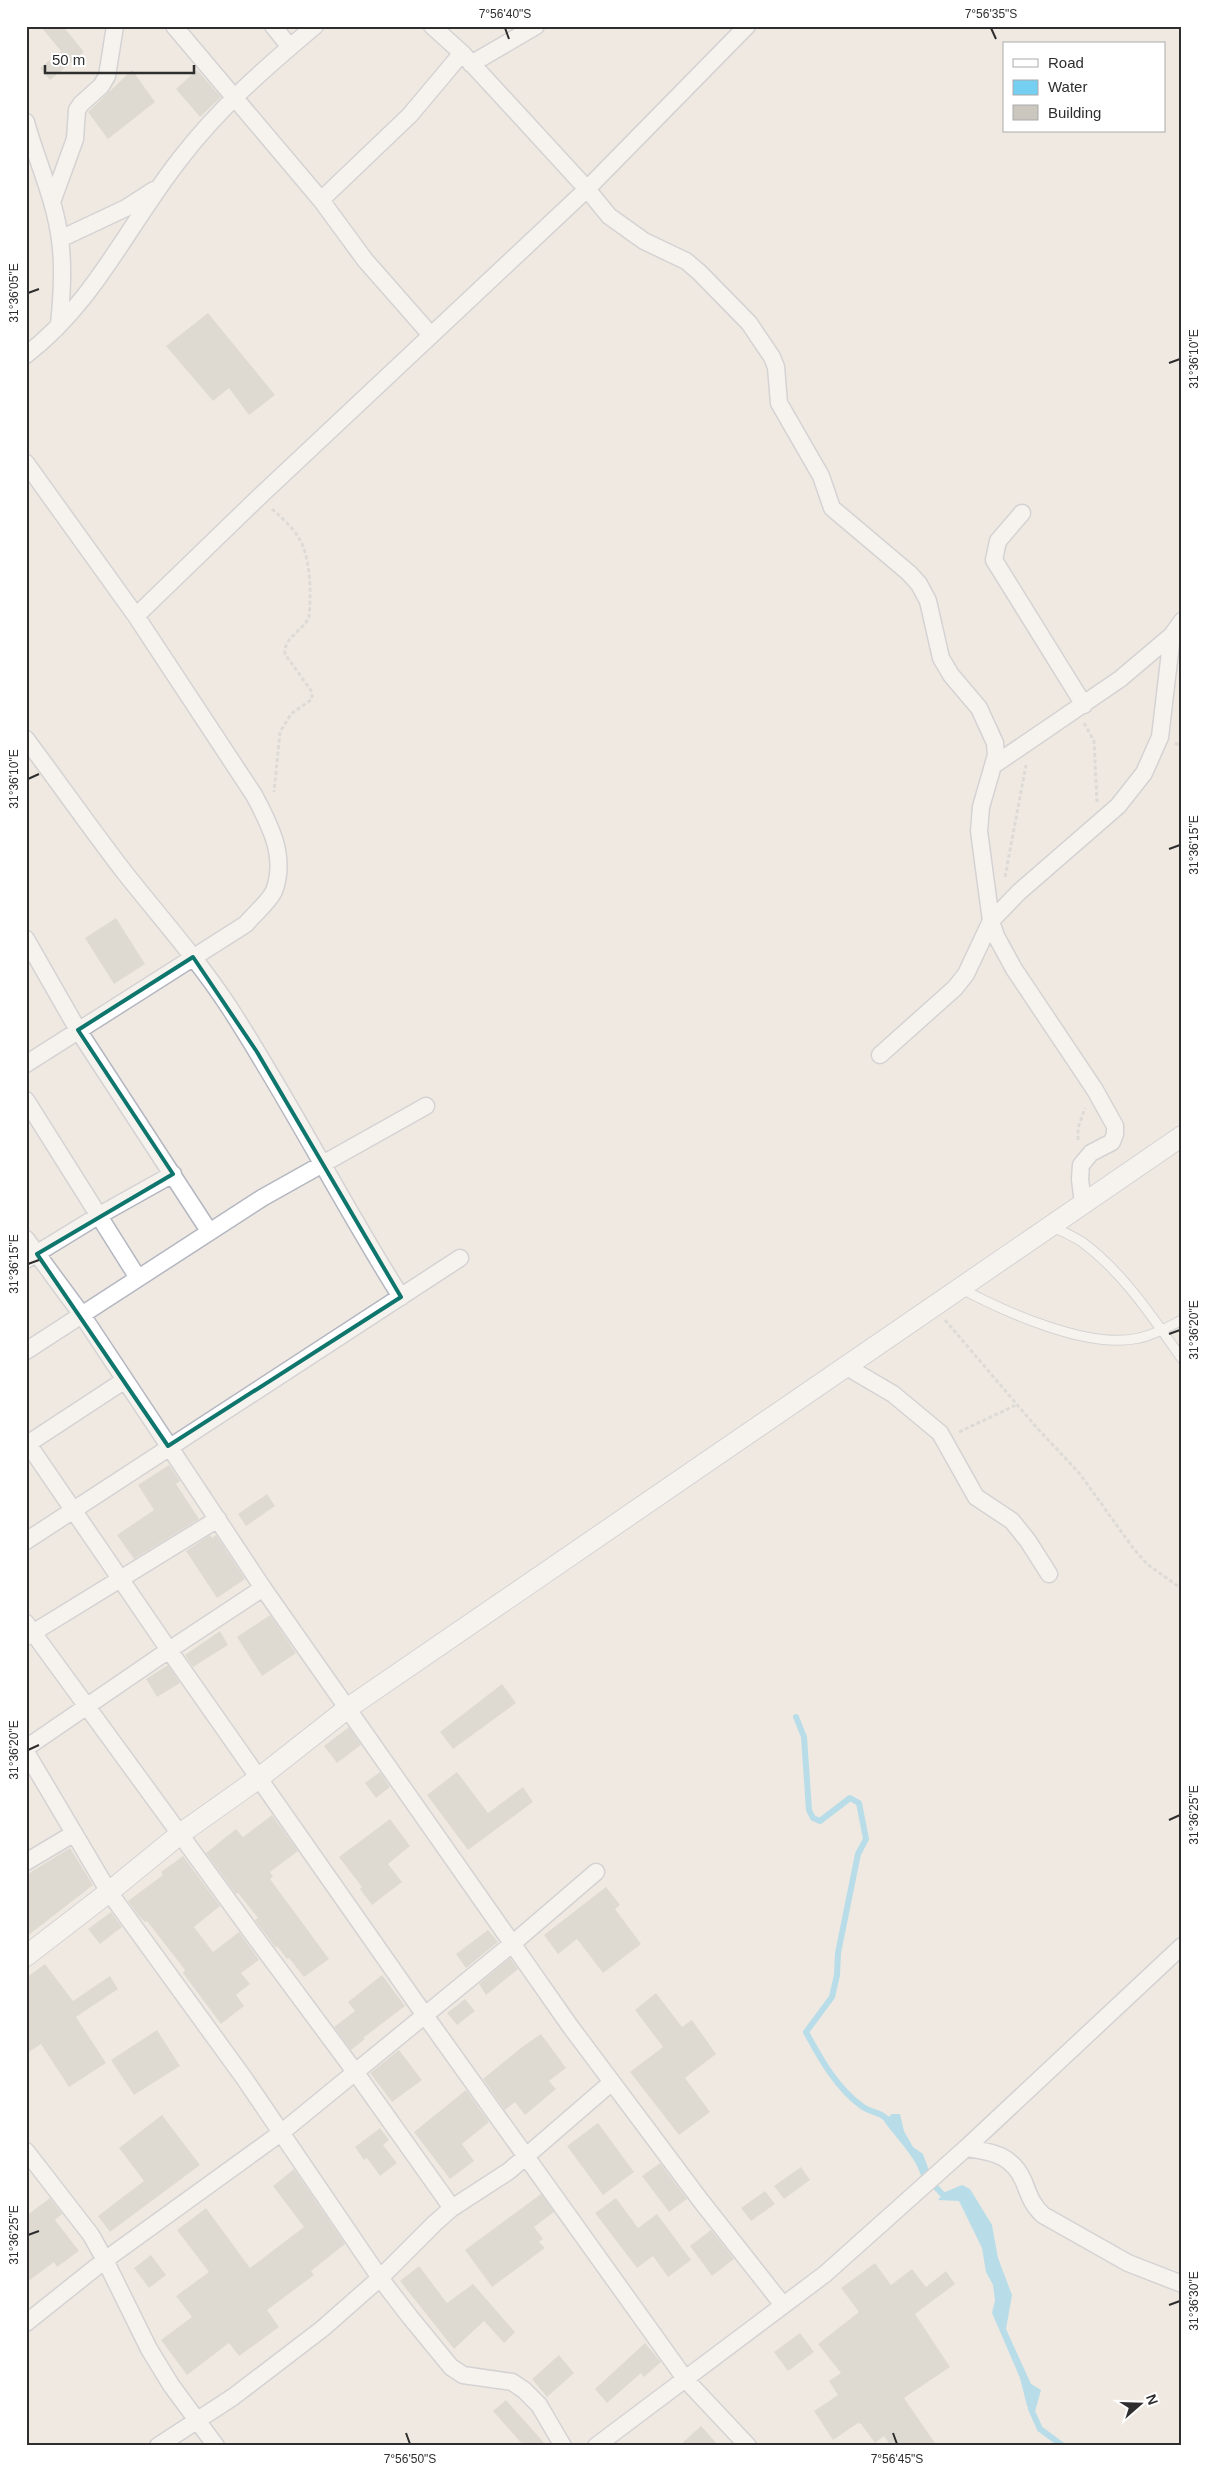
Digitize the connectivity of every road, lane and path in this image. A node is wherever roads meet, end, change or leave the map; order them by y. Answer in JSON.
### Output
{"nodes":[{"id":1,"x":115,"y":26,"type":"edge"},
{"id":2,"x":174,"y":26,"type":"edge"},
{"id":3,"x":273,"y":26,"type":"edge"},
{"id":4,"x":315,"y":26,"type":"edge"},
{"id":5,"x":432,"y":26,"type":"edge"},
{"id":6,"x":536,"y":26,"type":"edge"},
{"id":7,"x":747,"y":26,"type":"edge"},
{"id":8,"x":290,"y":47,"type":"junction"},
{"id":9,"x":466,"y":59,"type":"junction"},
{"id":10,"x":234,"y":99,"type":"junction"},
{"id":11,"x":26,"y":122,"type":"edge"},
{"id":12,"x":158,"y":188,"type":"junction"},
{"id":13,"x":587,"y":189,"type":"junction"},
{"id":14,"x":322,"y":200,"type":"junction"},
{"id":15,"x":52,"y":202,"type":"junction"},
{"id":16,"x":60,"y":239,"type":"junction"},
{"id":17,"x":59,"y":324,"type":"junction"},
{"id":18,"x":430,"y":334,"type":"junction"},
{"id":19,"x":26,"y":355,"type":"edge"},
{"id":20,"x":26,"y":463,"type":"edge"},
{"id":21,"x":259,"y":497,"type":"junction"},
{"id":22,"x":1022,"y":513,"type":"dead end"},
{"id":23,"x":136,"y":616,"type":"junction"},
{"id":24,"x":1182,"y":621,"type":"edge"},
{"id":25,"x":1172,"y":636,"type":"junction"},
{"id":26,"x":1079,"y":708,"type":"junction"},
{"id":27,"x":26,"y":738,"type":"edge"},
{"id":28,"x":1031,"y":740,"type":"junction"},
{"id":29,"x":994,"y":765,"type":"junction"},
{"id":30,"x":1102,"y":821,"type":"junction"},
{"id":31,"x":271,"y":826,"type":"junction"},
{"id":32,"x":1004,"y":880,"type":"dead end"},
{"id":33,"x":991,"y":921,"type":"junction"},
{"id":34,"x":26,"y":939,"type":"edge"},
{"id":35,"x":192,"y":957,"type":"junction"},
{"id":36,"x":78,"y":1030,"type":"junction"},
{"id":37,"x":880,"y":1055,"type":"dead end"},
{"id":38,"x":26,"y":1064,"type":"edge"},
{"id":39,"x":1095,"y":1090,"type":"junction"},
{"id":40,"x":26,"y":1100,"type":"edge"},
{"id":41,"x":426,"y":1106,"type":"dead end"},
{"id":42,"x":1182,"y":1136,"type":"edge"},
{"id":43,"x":321,"y":1164,"type":"junction"},
{"id":44,"x":1081,"y":1165,"type":"junction"},
{"id":45,"x":173,"y":1174,"type":"junction"},
{"id":46,"x":1083,"y":1204,"type":"junction"},
{"id":47,"x":98,"y":1216,"type":"junction"},
{"id":48,"x":1051,"y":1226,"type":"junction"},
{"id":49,"x":209,"y":1231,"type":"junction"},
{"id":50,"x":26,"y":1239,"type":"edge"},
{"id":51,"x":31,"y":1257,"type":"edge"},
{"id":52,"x":460,"y":1258,"type":"dead end"},
{"id":53,"x":138,"y":1278,"type":"junction"},
{"id":54,"x":960,"y":1288,"type":"junction"},
{"id":55,"x":401,"y":1297,"type":"junction"},
{"id":56,"x":936,"y":1304,"type":"junction"},
{"id":57,"x":82,"y":1315,"type":"junction"},
{"id":58,"x":1182,"y":1320,"type":"edge"},
{"id":59,"x":1161,"y":1330,"type":"junction"},
{"id":60,"x":26,"y":1351,"type":"edge"},
{"id":61,"x":1182,"y":1358,"type":"edge"},
{"id":62,"x":847,"y":1366,"type":"junction"},
{"id":63,"x":124,"y":1380,"type":"junction"},
{"id":64,"x":1016,"y":1405,"type":"junction"},
{"id":65,"x":946,"y":1440,"type":"junction"},
{"id":66,"x":27,"y":1443,"type":"edge"},
{"id":67,"x":168,"y":1446,"type":"junction"},
{"id":68,"x":73,"y":1511,"type":"junction"},
{"id":69,"x":218,"y":1519,"type":"junction"},
{"id":70,"x":26,"y":1541,"type":"edge"},
{"id":71,"x":1049,"y":1574,"type":"dead end"},
{"id":72,"x":120,"y":1581,"type":"junction"},
{"id":73,"x":262,"y":1588,"type":"junction"},
{"id":74,"x":1182,"y":1589,"type":"edge"},
{"id":75,"x":28,"y":1631,"type":"edge"},
{"id":76,"x":168,"y":1650,"type":"junction"},
{"id":77,"x":87,"y":1706,"type":"junction"},
{"id":78,"x":348,"y":1708,"type":"junction"},
{"id":79,"x":26,"y":1748,"type":"edge"},
{"id":80,"x":26,"y":1752,"type":"edge"},
{"id":81,"x":259,"y":1778,"type":"junction"},
{"id":82,"x":73,"y":1834,"type":"junction"},
{"id":83,"x":180,"y":1834,"type":"junction"},
{"id":84,"x":26,"y":1862,"type":"edge"},
{"id":85,"x":596,"y":1872,"type":"dead end"},
{"id":86,"x":110,"y":1892,"type":"junction"},
{"id":87,"x":512,"y":1944,"type":"junction"},
{"id":88,"x":1182,"y":1946,"type":"edge"},
{"id":89,"x":26,"y":1956,"type":"edge"},
{"id":90,"x":424,"y":2014,"type":"junction"},
{"id":91,"x":356,"y":2073,"type":"junction"},
{"id":92,"x":612,"y":2082,"type":"junction"},
{"id":93,"x":282,"y":2132,"type":"junction"},
{"id":94,"x":966,"y":2148,"type":"junction"},
{"id":95,"x":26,"y":2151,"type":"edge"},
{"id":96,"x":527,"y":2155,"type":"junction"},
{"id":97,"x":452,"y":2208,"type":"junction"},
{"id":98,"x":106,"y":2260,"type":"junction"},
{"id":99,"x":380,"y":2278,"type":"junction"},
{"id":100,"x":1182,"y":2284,"type":"edge"},
{"id":101,"x":784,"y":2305,"type":"junction"},
{"id":102,"x":26,"y":2323,"type":"edge"},
{"id":103,"x":686,"y":2380,"type":"junction"},
{"id":104,"x":198,"y":2422,"type":"junction"},
{"id":105,"x":158,"y":2446,"type":"edge"},
{"id":106,"x":216,"y":2446,"type":"edge"},
{"id":107,"x":563,"y":2446,"type":"edge"},
{"id":108,"x":596,"y":2446,"type":"edge"},
{"id":109,"x":748,"y":2446,"type":"edge"}],
"edges":[{"from":1,"to":15,"type":"street"},
{"from":2,"to":10,"type":"street"},
{"from":3,"to":8,"type":"street"},
{"from":4,"to":8,"type":"street"},
{"from":5,"to":9,"type":"street"},
{"from":6,"to":9,"type":"street"},
{"from":7,"to":13,"type":"street"},
{"from":8,"to":10,"type":"street"},
{"from":9,"to":13,"type":"street"},
{"from":9,"to":14,"type":"street"},
{"from":10,"to":12,"type":"street"},
{"from":10,"to":14,"type":"street"},
{"from":11,"to":15,"type":"street"},
{"from":12,"to":16,"type":"street"},
{"from":12,"to":17,"type":"street"},
{"from":13,"to":18,"type":"street"},
{"from":13,"to":29,"type":"street"},
{"from":14,"to":18,"type":"street"},
{"from":15,"to":16,"type":"street"},
{"from":16,"to":17,"type":"street"},
{"from":17,"to":19,"type":"street"},
{"from":18,"to":21,"type":"street"},
{"from":20,"to":23,"type":"street"},
{"from":21,"to":23,"type":"street"},
{"from":21,"to":31,"type":"path"},
{"from":22,"to":26,"type":"street"},
{"from":23,"to":31,"type":"street"},
{"from":24,"to":25,"type":"street"},
{"from":25,"to":26,"type":"street"},
{"from":25,"to":30,"type":"street"},
{"from":26,"to":28,"type":"street"},
{"from":26,"to":30,"type":"path"},
{"from":27,"to":35,"type":"street"},
{"from":28,"to":29,"type":"street"},
{"from":28,"to":32,"type":"path"},
{"from":29,"to":33,"type":"street"},
{"from":30,"to":33,"type":"street"},
{"from":31,"to":35,"type":"street"},
{"from":33,"to":37,"type":"street"},
{"from":33,"to":39,"type":"street"},
{"from":34,"to":36,"type":"street"},
{"from":35,"to":36,"type":"street"},
{"from":35,"to":43,"type":"street"},
{"from":36,"to":38,"type":"street"},
{"from":36,"to":45,"type":"street"},
{"from":39,"to":44,"type":"path"},
{"from":39,"to":44,"type":"street"},
{"from":40,"to":47,"type":"street"},
{"from":41,"to":43,"type":"street"},
{"from":42,"to":46,"type":"street"},
{"from":43,"to":49,"type":"street"},
{"from":43,"to":55,"type":"street"},
{"from":44,"to":46,"type":"street"},
{"from":45,"to":47,"type":"street"},
{"from":45,"to":49,"type":"street"},
{"from":46,"to":48,"type":"street"},
{"from":47,"to":51,"type":"street"},
{"from":47,"to":53,"type":"street"},
{"from":48,"to":54,"type":"street"},
{"from":48,"to":59,"type":"lane"},
{"from":49,"to":53,"type":"street"},
{"from":50,"to":51,"type":"street"},
{"from":51,"to":57,"type":"street"},
{"from":52,"to":55,"type":"street"},
{"from":53,"to":57,"type":"street"},
{"from":54,"to":56,"type":"street"},
{"from":54,"to":59,"type":"lane"},
{"from":55,"to":67,"type":"street"},
{"from":56,"to":62,"type":"street"},
{"from":56,"to":64,"type":"path"},
{"from":57,"to":60,"type":"street"},
{"from":57,"to":63,"type":"street"},
{"from":58,"to":59,"type":"lane"},
{"from":59,"to":61,"type":"lane"},
{"from":62,"to":65,"type":"street"},
{"from":62,"to":78,"type":"street"},
{"from":63,"to":66,"type":"street"},
{"from":63,"to":67,"type":"street"},
{"from":64,"to":65,"type":"path"},
{"from":64,"to":74,"type":"path"},
{"from":65,"to":71,"type":"street"},
{"from":66,"to":68,"type":"street"},
{"from":67,"to":68,"type":"street"},
{"from":67,"to":69,"type":"street"},
{"from":68,"to":70,"type":"street"},
{"from":68,"to":72,"type":"street"},
{"from":69,"to":72,"type":"street"},
{"from":69,"to":73,"type":"street"},
{"from":72,"to":75,"type":"street"},
{"from":72,"to":76,"type":"street"},
{"from":73,"to":76,"type":"street"},
{"from":73,"to":78,"type":"street"},
{"from":75,"to":77,"type":"street"},
{"from":76,"to":77,"type":"street"},
{"from":76,"to":81,"type":"street"},
{"from":77,"to":79,"type":"street"},
{"from":77,"to":83,"type":"street"},
{"from":78,"to":81,"type":"street"},
{"from":78,"to":87,"type":"street"},
{"from":80,"to":82,"type":"street"},
{"from":81,"to":83,"type":"street"},
{"from":81,"to":90,"type":"street"},
{"from":82,"to":84,"type":"street"},
{"from":82,"to":86,"type":"street"},
{"from":83,"to":86,"type":"street"},
{"from":83,"to":91,"type":"street"},
{"from":85,"to":87,"type":"street"},
{"from":86,"to":89,"type":"street"},
{"from":86,"to":93,"type":"street"},
{"from":87,"to":90,"type":"street"},
{"from":87,"to":92,"type":"street"},
{"from":88,"to":94,"type":"street"},
{"from":90,"to":91,"type":"street"},
{"from":90,"to":96,"type":"street"},
{"from":91,"to":93,"type":"street"},
{"from":91,"to":97,"type":"street"},
{"from":92,"to":96,"type":"street"},
{"from":92,"to":101,"type":"street"},
{"from":93,"to":98,"type":"street"},
{"from":93,"to":99,"type":"street"},
{"from":94,"to":100,"type":"street"},
{"from":94,"to":101,"type":"street"},
{"from":95,"to":98,"type":"street"},
{"from":96,"to":97,"type":"street"},
{"from":96,"to":103,"type":"street"},
{"from":97,"to":99,"type":"street"},
{"from":98,"to":102,"type":"street"},
{"from":98,"to":104,"type":"street"},
{"from":99,"to":104,"type":"street"},
{"from":99,"to":107,"type":"street"},
{"from":101,"to":103,"type":"street"},
{"from":103,"to":108,"type":"street"},
{"from":103,"to":109,"type":"street"},
{"from":104,"to":105,"type":"street"},
{"from":104,"to":106,"type":"street"}]}
